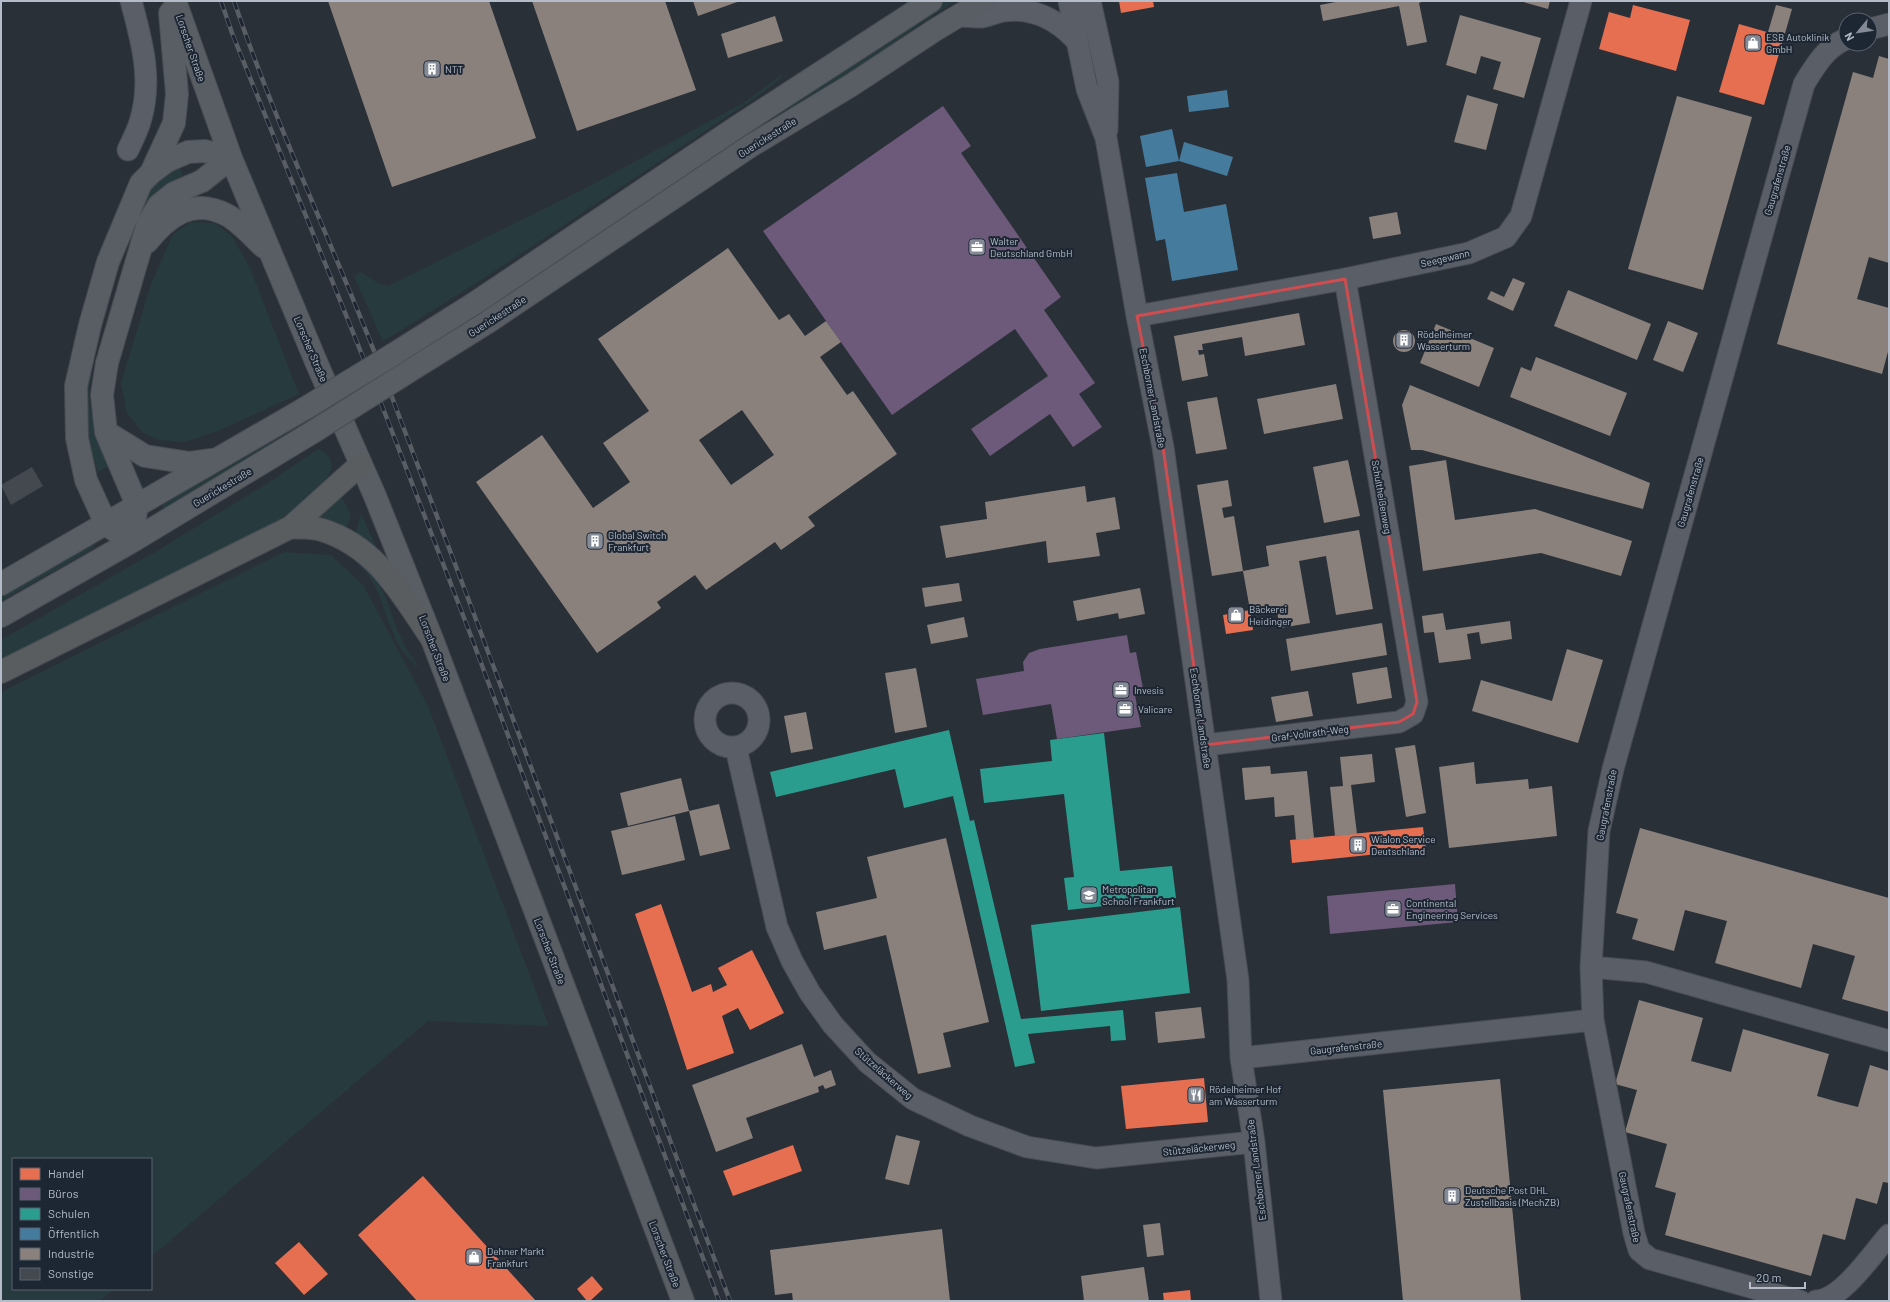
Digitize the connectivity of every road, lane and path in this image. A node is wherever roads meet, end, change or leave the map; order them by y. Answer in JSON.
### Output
{"nodes":[{"id":1,"x":131,"y":1,"type":"edge"},
{"id":2,"x":170,"y":1,"type":"edge"},
{"id":3,"x":174,"y":1,"type":"edge"},
{"id":4,"x":931,"y":1,"type":"edge"},
{"id":5,"x":983,"y":1,"type":"edge"},
{"id":6,"x":1069,"y":1,"type":"edge"},
{"id":7,"x":1090,"y":1,"type":"edge"},
{"id":8,"x":1581,"y":1,"type":"edge"},
{"id":9,"x":960,"y":16,"type":"junction"},
{"id":10,"x":1889,"y":24,"type":"edge"},
{"id":11,"x":1878,"y":27,"type":"edge"},
{"id":12,"x":1075,"y":39,"type":"junction"},
{"id":13,"x":1838,"y":42,"type":"edge"},
{"id":14,"x":1106,"y":138,"type":"junction"},
{"id":15,"x":128,"y":150,"type":"dead end"},
{"id":16,"x":231,"y":158,"type":"junction"},
{"id":17,"x":151,"y":172,"type":"junction"},
{"id":18,"x":140,"y":251,"type":"junction"},
{"id":19,"x":268,"y":251,"type":"junction"},
{"id":20,"x":1346,"y":279,"type":"junction"},
{"id":21,"x":1137,"y":316,"type":"junction"},
{"id":22,"x":106,"y":432,"type":"junction"},
{"id":23,"x":219,"y":459,"type":"junction"},
{"id":24,"x":361,"y":464,"type":"junction"},
{"id":25,"x":137,"y":506,"type":"junction"},
{"id":26,"x":106,"y":524,"type":"junction"},
{"id":27,"x":291,"y":527,"type":"junction"},
{"id":28,"x":131,"y":542,"type":"junction"},
{"id":29,"x":1,"y":584,"type":"edge"},
{"id":30,"x":1,"y":616,"type":"edge"},
{"id":31,"x":432,"y":639,"type":"junction"},
{"id":32,"x":1,"y":672,"type":"edge"},
{"id":33,"x":1413,"y":714,"type":"joint"},
{"id":34,"x":1205,"y":745,"type":"junction"},
{"id":35,"x":736,"y":748,"type":"junction"},
{"id":36,"x":1590,"y":967,"type":"junction"},
{"id":37,"x":1593,"y":1020,"type":"junction"},
{"id":38,"x":1889,"y":1041,"type":"edge"},
{"id":39,"x":1241,"y":1058,"type":"junction"},
{"id":40,"x":1254,"y":1142,"type":"junction"},
{"id":41,"x":1889,"y":1235,"type":"edge"},
{"id":42,"x":683,"y":1301,"type":"edge"},
{"id":43,"x":1271,"y":1301,"type":"edge"},
{"id":44,"x":1800,"y":1301,"type":"edge"},
{"id":45,"x":1816,"y":1301,"type":"edge"}],
"edges":[{"from":1,"to":15,"type":"street"},
{"from":2,"to":17,"type":"main road"},
{"from":3,"to":16,"type":"main road","name":"Lorscher Straße"},
{"from":4,"to":23,"type":"main road","bridge":true},
{"from":5,"to":9,"type":"main road","name":"Guerickestraße"},
{"from":6,"to":12,"type":"street","name":"Eschborner Landstraße"},
{"from":7,"to":14,"type":"street","name":"Eschborner Landstraße"},
{"from":8,"to":20,"type":"street","name":"Seegewann"},
{"from":9,"to":12,"type":"street"},
{"from":9,"to":28,"type":"main road","name":"Guerickestraße","bridge":true},
{"from":10,"to":11,"type":"street"},
{"from":12,"to":14,"type":"street","name":"Eschborner Landstraße"},
{"from":13,"to":36,"type":"street","name":"Gaugrafenstraße"},
{"from":14,"to":21,"type":"street","name":"Eschborner Landstraße"},
{"from":16,"to":17,"type":"main road"},
{"from":16,"to":18,"type":"main road"},
{"from":16,"to":19,"type":"main road","name":"Lorscher Straße"},
{"from":17,"to":26,"type":"main road"},
{"from":18,"to":19,"type":"main road"},
{"from":18,"to":22,"type":"main road"},
{"from":19,"to":24,"type":"main road","name":"Lorscher Straße"},
{"from":20,"to":21,"type":"street","name":"Seegewann"},
{"from":20,"to":33,"type":"street","name":"Schultheißenweg"},
{"from":21,"to":34,"type":"street","name":"Eschborner Landstraße"},
{"from":22,"to":23,"type":"main road"},
{"from":22,"to":25,"type":"main road"},
{"from":23,"to":25,"type":"main road"},
{"from":24,"to":27,"type":"highway"},
{"from":24,"to":31,"type":"main road","name":"Lorscher Straße"},
{"from":25,"to":26,"type":"main road"},
{"from":25,"to":28,"type":"main road"},
{"from":26,"to":28,"type":"main road"},
{"from":26,"to":29,"type":"main road"},
{"from":27,"to":31,"type":"highway"},
{"from":27,"to":32,"type":"highway"},
{"from":28,"to":30,"type":"main road","name":"Guerickestraße"},
{"from":31,"to":42,"type":"main road","name":"Lorscher Straße"},
{"from":33,"to":34,"type":"street","name":"Graf-Vollrath-Weg"},
{"from":34,"to":39,"type":"street","name":"Eschborner Landstraße"},
{"from":35,"to":35,"type":"street"},
{"from":35,"to":40,"type":"street","name":"Stützeläckerweg"},
{"from":36,"to":37,"type":"street","name":"Gaugrafenstraße"},
{"from":36,"to":38,"type":"street"},
{"from":37,"to":39,"type":"street","name":"Gaugrafenstraße"},
{"from":37,"to":44,"type":"street","name":"Gaugrafenstraße"},
{"from":39,"to":40,"type":"street","name":"Eschborner Landstraße"},
{"from":40,"to":43,"type":"street","name":"Eschborner Landstraße"},
{"from":41,"to":45,"type":"street"}]}
